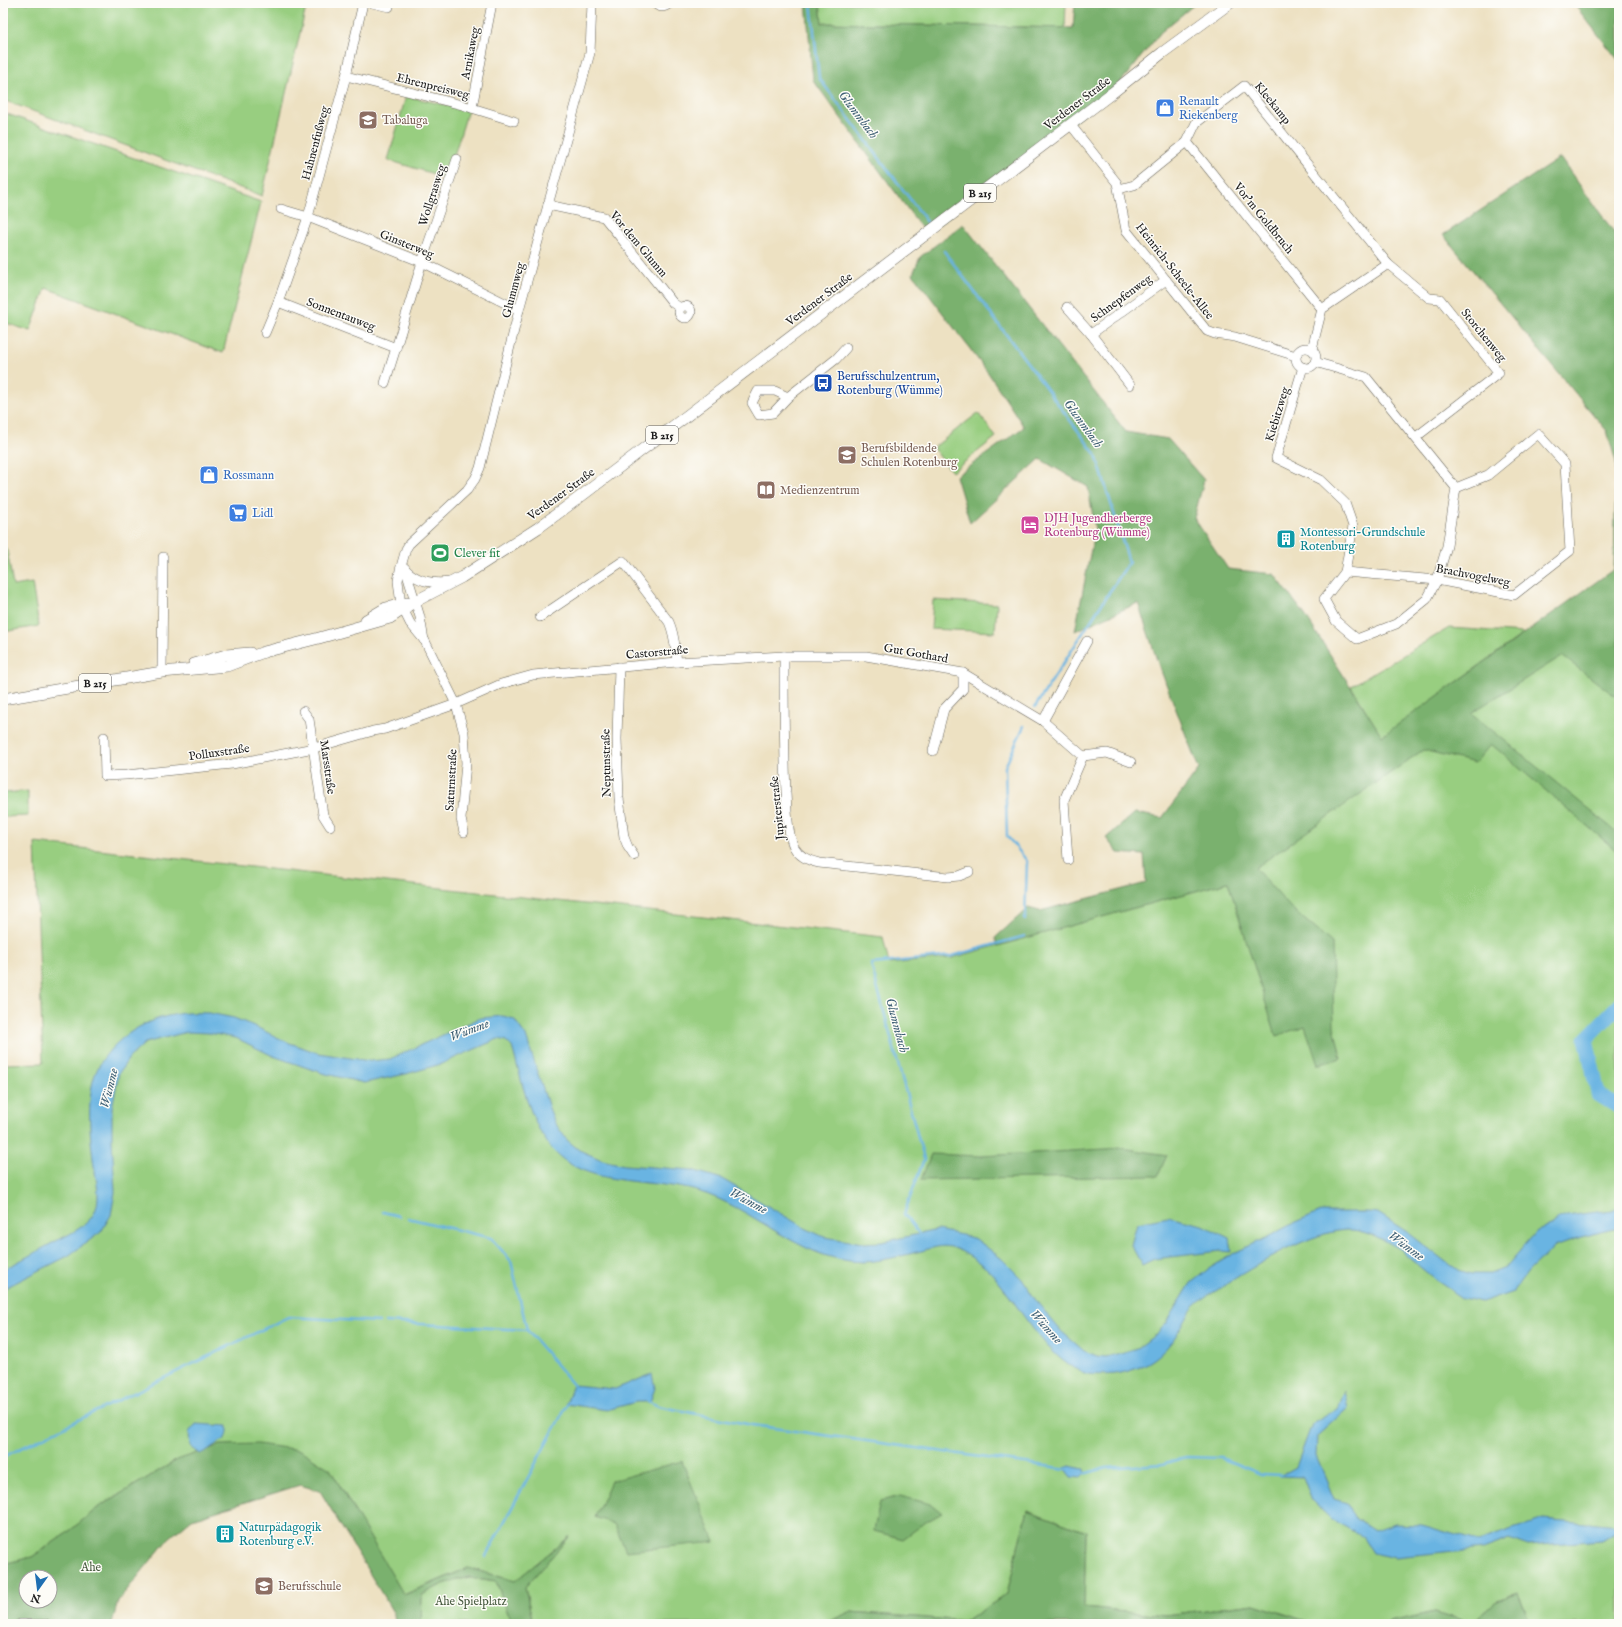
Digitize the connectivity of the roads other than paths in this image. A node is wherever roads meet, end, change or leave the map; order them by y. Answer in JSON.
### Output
{"nodes":[{"id":1,"x":363,"y":3,"type":"edge"},
{"id":2,"x":372,"y":3,"type":"edge"},
{"id":3,"x":492,"y":3,"type":"edge"},
{"id":4,"x":592,"y":3,"type":"edge"},
{"id":5,"x":654,"y":3,"type":"edge"},
{"id":6,"x":670,"y":3,"type":"edge"},
{"id":7,"x":1230,"y":3,"type":"edge"},
{"id":8,"x":389,"y":7,"type":"dead end"},
{"id":9,"x":346,"y":76,"type":"junction"},
{"id":10,"x":472,"y":108,"type":"junction"},
{"id":11,"x":514,"y":121,"type":"dead end"},
{"id":12,"x":1070,"y":124,"type":"junction"},
{"id":13,"x":1187,"y":142,"type":"junction"},
{"id":14,"x":457,"y":158,"type":"dead end"},
{"id":15,"x":1119,"y":189,"type":"junction"},
{"id":16,"x":548,"y":205,"type":"junction"},
{"id":17,"x":281,"y":209,"type":"dead end"},
{"id":18,"x":308,"y":217,"type":"junction"},
{"id":19,"x":422,"y":262,"type":"junction"},
{"id":20,"x":1388,"y":264,"type":"junction"},
{"id":21,"x":1166,"y":280,"type":"junction"},
{"id":22,"x":278,"y":302,"type":"junction"},
{"id":23,"x":1067,"y":307,"type":"dead end"},
{"id":24,"x":680,"y":308,"type":"dead end"},
{"id":25,"x":1322,"y":309,"type":"junction"},
{"id":26,"x":519,"y":310,"type":"junction"},
{"id":27,"x":264,"y":333,"type":"dead end"},
{"id":28,"x":1091,"y":334,"type":"junction"},
{"id":29,"x":396,"y":348,"type":"junction"},
{"id":30,"x":846,"y":348,"type":"dead end"},
{"id":31,"x":1312,"y":349,"type":"junction"},
{"id":32,"x":1296,"y":356,"type":"junction"},
{"id":33,"x":1315,"y":362,"type":"junction"},
{"id":34,"x":1303,"y":367,"type":"junction"},
{"id":35,"x":385,"y":383,"type":"dead end"},
{"id":36,"x":1130,"y":385,"type":"dead end"},
{"id":37,"x":788,"y":397,"type":"dead end"},
{"id":38,"x":1416,"y":437,"type":"junction"},
{"id":39,"x":1456,"y":488,"type":"junction"},
{"id":40,"x":404,"y":555,"type":"junction"},
{"id":41,"x":163,"y":557,"type":"dead end"},
{"id":42,"x":405,"y":568,"type":"junction"},
{"id":43,"x":1345,"y":572,"type":"junction"},
{"id":44,"x":1437,"y":580,"type":"junction"},
{"id":45,"x":452,"y":582,"type":"junction"},
{"id":46,"x":414,"y":602,"type":"junction"},
{"id":47,"x":402,"y":608,"type":"junction"},
{"id":48,"x":540,"y":617,"type":"dead end"},
{"id":49,"x":425,"y":641,"type":"junction"},
{"id":50,"x":1087,"y":641,"type":"dead end"},
{"id":51,"x":784,"y":656,"type":"junction"},
{"id":52,"x":866,"y":656,"type":"joint"},
{"id":53,"x":676,"y":662,"type":"junction"},
{"id":54,"x":619,"y":667,"type":"junction"},
{"id":55,"x":162,"y":672,"type":"junction"},
{"id":56,"x":963,"y":673,"type":"junction"},
{"id":57,"x":3,"y":699,"type":"edge"},
{"id":58,"x":456,"y":704,"type":"junction"},
{"id":59,"x":302,"y":711,"type":"dead end"},
{"id":60,"x":1043,"y":721,"type":"junction"},
{"id":61,"x":104,"y":737,"type":"dead end"},
{"id":62,"x":314,"y":748,"type":"junction"},
{"id":63,"x":933,"y":751,"type":"dead end"},
{"id":64,"x":1084,"y":756,"type":"junction"},
{"id":65,"x":1131,"y":762,"type":"dead end"},
{"id":66,"x":330,"y":826,"type":"dead end"},
{"id":67,"x":464,"y":832,"type":"dead end"},
{"id":68,"x":634,"y":856,"type":"dead end"},
{"id":69,"x":1068,"y":860,"type":"dead end"},
{"id":70,"x":969,"y":872,"type":"dead end"},
{"id":71,"x":20,"y":1624,"type":"edge"},
{"id":72,"x":46,"y":1624,"type":"edge"}],
"edges":[{"from":1,"to":9,"type":"street","name":"Hahnenfußweg"},
{"from":2,"to":8,"type":"street"},
{"from":3,"to":10,"type":"street","name":"Arnikaweg"},
{"from":4,"to":16,"type":"street","name":"Glummweg"},
{"from":5,"to":6,"type":"street"},
{"from":7,"to":12,"type":"main road","name":"Verdener Straße","number":"B 215"},
{"from":9,"to":10,"type":"street","name":"Ehrenpreisweg"},
{"from":9,"to":18,"type":"street","name":"Hahnenfußweg"},
{"from":10,"to":11,"type":"street","name":"Ehrenpreisweg"},
{"from":12,"to":15,"type":"street","name":"Heinrich-Scheele-Allee"},
{"from":12,"to":45,"type":"main road","name":"Verdener Straße","number":"B 215"},
{"from":13,"to":15,"type":"street","name":"Kleekamp"},
{"from":13,"to":20,"type":"street","name":"Kleekamp"},
{"from":13,"to":25,"type":"street","name":"Vor'm Goldbruch"},
{"from":14,"to":19,"type":"street","name":"Wollgrasweg"},
{"from":15,"to":21,"type":"street","name":"Heinrich-Scheele-Allee"},
{"from":16,"to":24,"type":"street","name":"Vor dem Glumm"},
{"from":16,"to":26,"type":"street","name":"Glummweg"},
{"from":17,"to":18,"type":"street","name":"Ginsterweg"},
{"from":18,"to":19,"type":"street","name":"Ginsterweg"},
{"from":18,"to":22,"type":"street"},
{"from":19,"to":26,"type":"street","name":"Ginsterweg"},
{"from":19,"to":29,"type":"street"},
{"from":20,"to":25,"type":"street"},
{"from":20,"to":38,"type":"street","name":"Storchenweg"},
{"from":21,"to":28,"type":"street","name":"Schnepfenweg"},
{"from":21,"to":32,"type":"street","name":"Heinrich-Scheele-Allee"},
{"from":22,"to":27,"type":"street"},
{"from":22,"to":29,"type":"street","name":"Sonnentauweg"},
{"from":23,"to":28,"type":"street","name":"Schnepfenweg"},
{"from":25,"to":31,"type":"street"},
{"from":26,"to":40,"type":"street","name":"Glummweg"},
{"from":28,"to":36,"type":"street","name":"Schnepfenweg"},
{"from":29,"to":35,"type":"street"},
{"from":30,"to":37,"type":"street"},
{"from":31,"to":32,"type":"street"},
{"from":31,"to":33,"type":"street"},
{"from":32,"to":34,"type":"street"},
{"from":33,"to":34,"type":"street"},
{"from":33,"to":38,"type":"street"},
{"from":34,"to":43,"type":"street","name":"Kiebitzweg"},
{"from":38,"to":39,"type":"street"},
{"from":39,"to":44,"type":"street"},
{"from":39,"to":44,"type":"street","name":"Brachvogelweg"},
{"from":40,"to":42,"type":"street"},
{"from":40,"to":47,"type":"street","name":"Glummweg"},
{"from":41,"to":55,"type":"street"},
{"from":42,"to":45,"type":"street"},
{"from":42,"to":46,"type":"street"},
{"from":43,"to":44,"type":"street","name":"Brachvogelweg"},
{"from":43,"to":44,"type":"street","name":"Kiebitzweg"},
{"from":45,"to":46,"type":"main road","name":"Verdener Straße","number":"B 215"},
{"from":46,"to":47,"type":"main road","name":"Verdener Straße","number":"B 215"},
{"from":46,"to":49,"type":"street","name":"Saturnstraße"},
{"from":47,"to":49,"type":"street","name":"Saturnstraße"},
{"from":47,"to":55,"type":"main road","name":"Verdener Straße","number":"B 215"},
{"from":48,"to":53,"type":"street"},
{"from":49,"to":58,"type":"street","name":"Saturnstraße"},
{"from":50,"to":60,"type":"street"},
{"from":51,"to":52,"type":"street","name":"Castorstraße"},
{"from":51,"to":53,"type":"street","name":"Castorstraße"},
{"from":51,"to":70,"type":"street","name":"Jupiterstraße"},
{"from":52,"to":56,"type":"street","name":"Gut Gothard"},
{"from":53,"to":54,"type":"street","name":"Castorstraße"},
{"from":54,"to":58,"type":"street","name":"Castorstraße"},
{"from":54,"to":68,"type":"street","name":"Neptunstraße"},
{"from":55,"to":57,"type":"main road","name":"Verdener Straße","number":"B 215"},
{"from":56,"to":60,"type":"street","name":"Gut Gothard"},
{"from":56,"to":63,"type":"street","name":"Gut Gothard"},
{"from":58,"to":62,"type":"street","name":"Polluxstraße"},
{"from":58,"to":67,"type":"street","name":"Saturnstraße"},
{"from":59,"to":62,"type":"street","name":"Marsstraße"},
{"from":60,"to":64,"type":"street","name":"Gut Gothard"},
{"from":61,"to":62,"type":"street","name":"Polluxstraße"},
{"from":62,"to":66,"type":"street","name":"Marsstraße"},
{"from":64,"to":65,"type":"street"},
{"from":64,"to":69,"type":"street"},
{"from":71,"to":72,"type":"street"}]}
